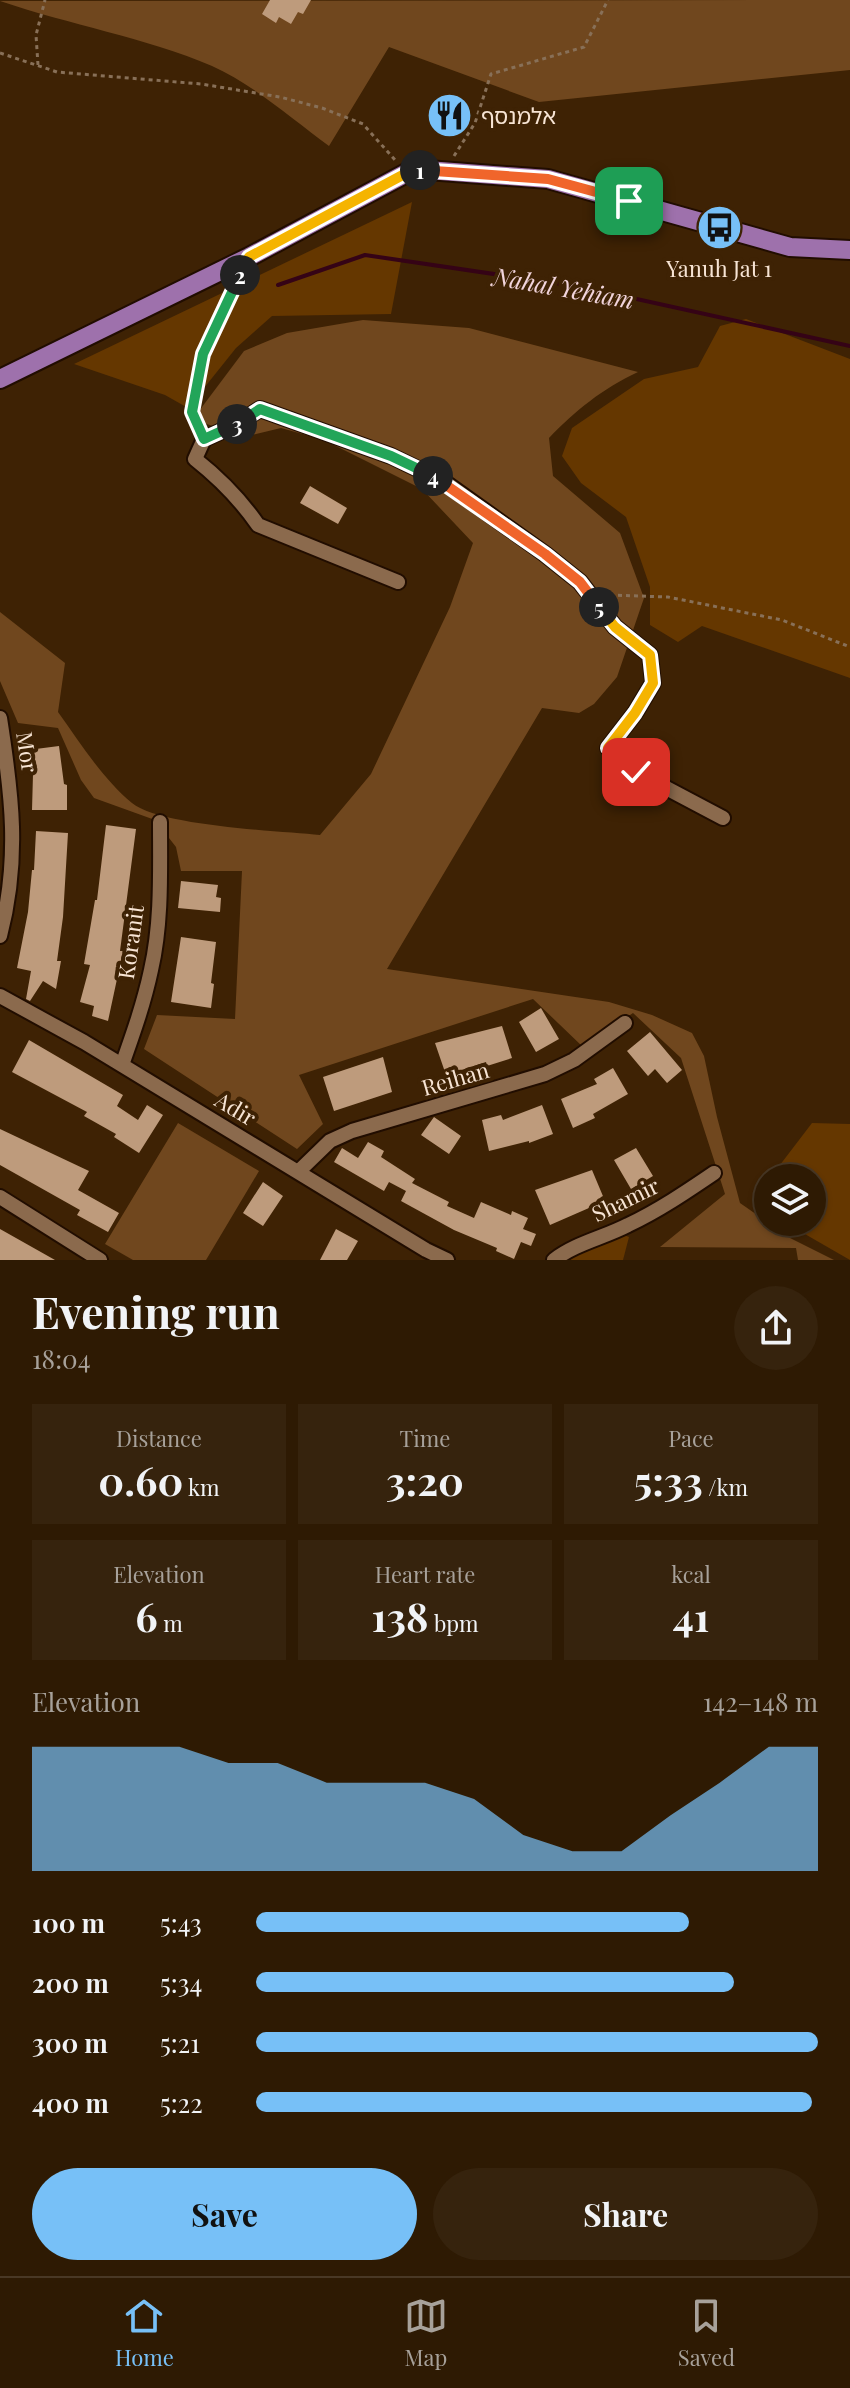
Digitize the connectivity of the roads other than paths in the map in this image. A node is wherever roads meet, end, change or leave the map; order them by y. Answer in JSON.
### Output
{"nodes":[{"id":1,"x":850,"y":250,"type":"edge"},
{"id":2,"x":0,"y":379,"type":"edge"},
{"id":3,"x":398,"y":582,"type":"dead end"},
{"id":4,"x":0,"y":718,"type":"edge"},
{"id":5,"x":723,"y":818,"type":"dead end"},
{"id":6,"x":160,"y":822,"type":"dead end"},
{"id":7,"x":0,"y":936,"type":"edge"},
{"id":8,"x":0,"y":996,"type":"edge"},
{"id":9,"x":625,"y":1023,"type":"dead end"},
{"id":10,"x":122,"y":1065,"type":"junction"},
{"id":11,"x":298,"y":1172,"type":"junction"},
{"id":12,"x":714,"y":1173,"type":"dead end"},
{"id":13,"x":0,"y":1197,"type":"edge"},
{"id":14,"x":100,"y":1260,"type":"edge"},
{"id":15,"x":447,"y":1260,"type":"edge"},
{"id":16,"x":554,"y":1260,"type":"edge"}],
"edges":[{"from":1,"to":2,"type":"main road"},
{"from":3,"to":5,"type":"street"},
{"from":4,"to":7,"type":"street","name":"Mor"},
{"from":6,"to":10,"type":"street","name":"Koranit"},
{"from":8,"to":10,"type":"street","name":"Adir"},
{"from":9,"to":11,"type":"street","name":"Reihan"},
{"from":10,"to":11,"type":"street","name":"Adir"},
{"from":11,"to":15,"type":"street","name":"Adir"},
{"from":12,"to":16,"type":"street","name":"Shamir"},
{"from":13,"to":14,"type":"street"}]}
